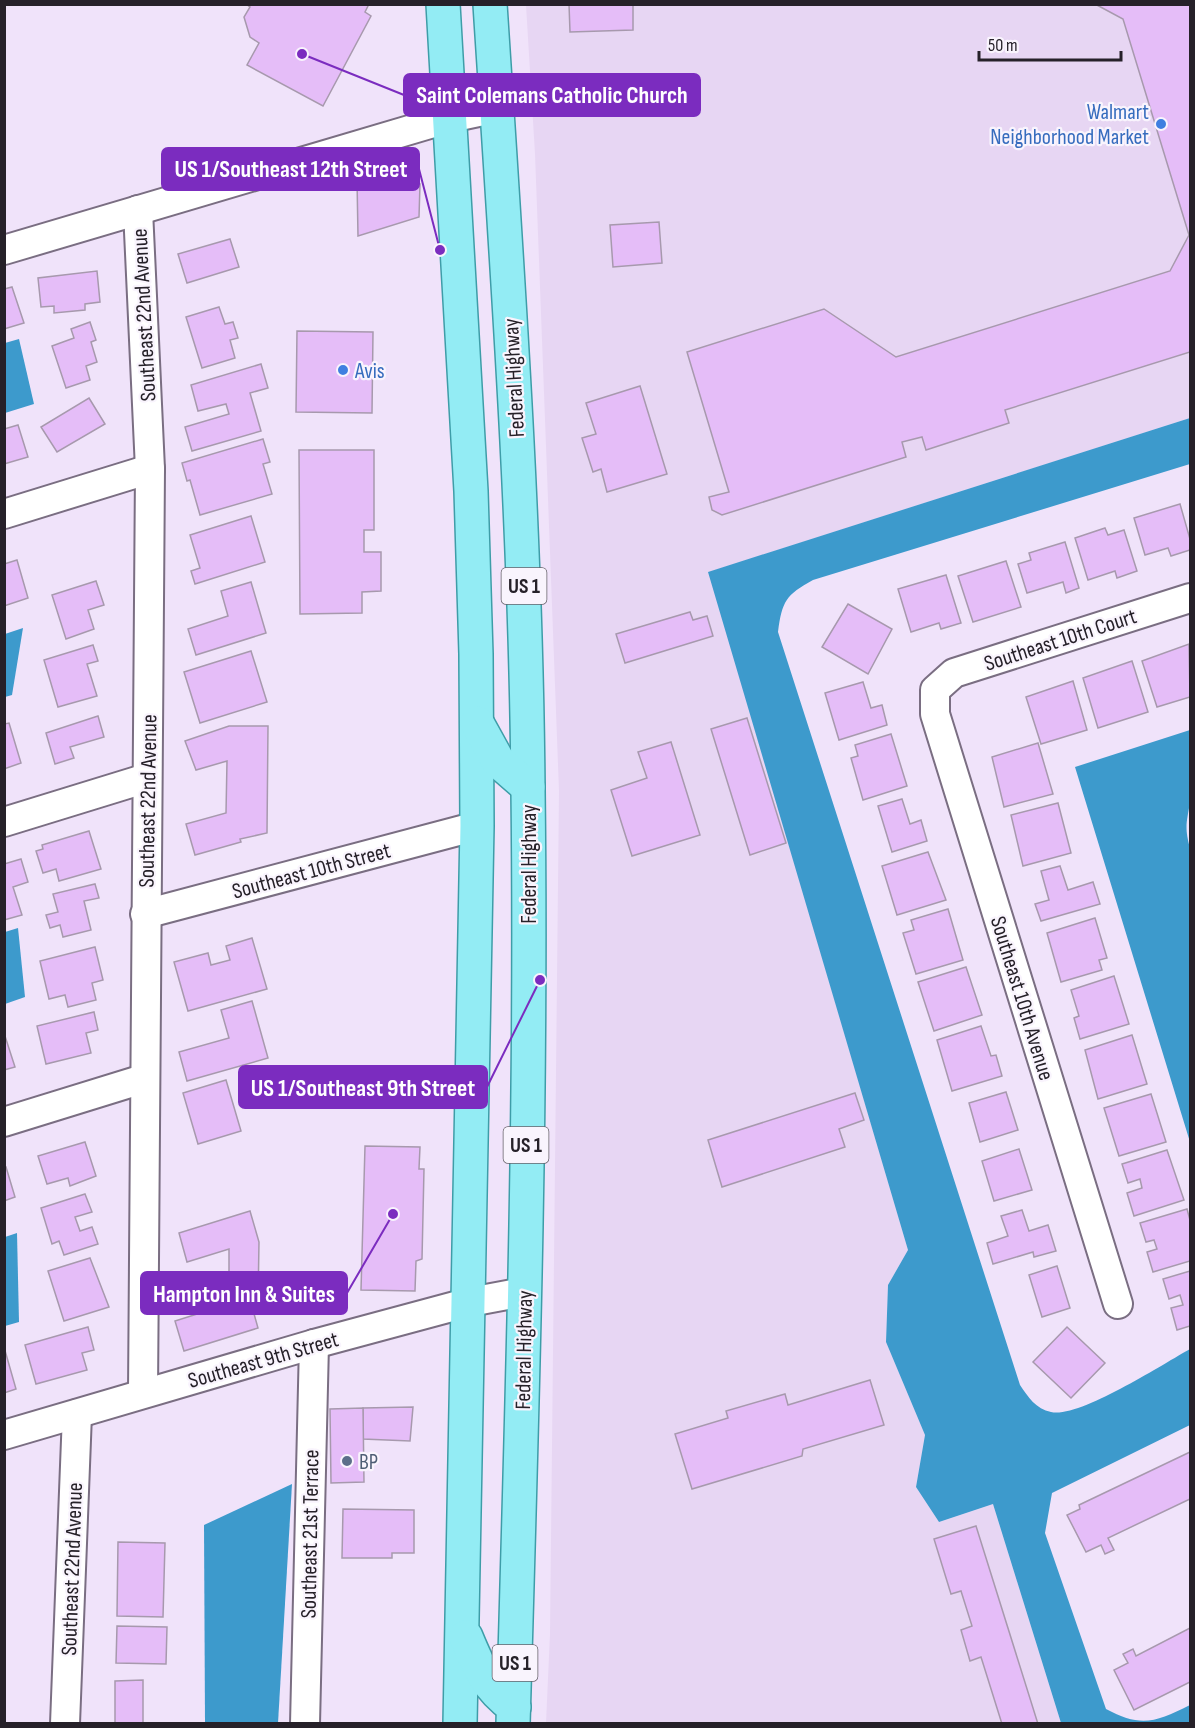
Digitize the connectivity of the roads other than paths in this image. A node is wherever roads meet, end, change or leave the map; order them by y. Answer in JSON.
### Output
{"nodes":[{"id":1,"x":443,"y":4,"type":"edge"},
{"id":2,"x":490,"y":4,"type":"edge"},
{"id":3,"x":497,"y":108,"type":"junction"},
{"id":4,"x":450,"y":118,"type":"junction"},
{"id":5,"x":138,"y":210,"type":"junction"},
{"id":6,"x":4,"y":250,"type":"edge"},
{"id":7,"x":150,"y":469,"type":"junction"},
{"id":8,"x":4,"y":514,"type":"edge"},
{"id":9,"x":1191,"y":598,"type":"edge"},
{"id":10,"x":935,"y":690,"type":"joint"},
{"id":11,"x":477,"y":721,"type":"junction"},
{"id":12,"x":147,"y":778,"type":"junction"},
{"id":13,"x":528,"y":787,"type":"junction"},
{"id":14,"x":4,"y":822,"type":"edge"},
{"id":15,"x":477,"y":826,"type":"junction"},
{"id":16,"x":529,"y":883,"type":"junction"},
{"id":17,"x":145,"y":914,"type":"junction"},
{"id":18,"x":143,"y":1079,"type":"junction"},
{"id":19,"x":4,"y":1122,"type":"edge"},
{"id":20,"x":524,"y":1293,"type":"junction"},
{"id":21,"x":470,"y":1302,"type":"junction"},
{"id":22,"x":1118,"y":1304,"type":"dead end"},
{"id":23,"x":314,"y":1344,"type":"junction"},
{"id":24,"x":143,"y":1393,"type":"junction"},
{"id":25,"x":77,"y":1414,"type":"junction"},
{"id":26,"x":4,"y":1435,"type":"edge"},
{"id":27,"x":462,"y":1627,"type":"junction"},
{"id":28,"x":460,"y":1711,"type":"edge"},
{"id":29,"x":514,"y":1715,"type":"edge"},
{"id":30,"x":65,"y":1724,"type":"edge"},
{"id":31,"x":305,"y":1724,"type":"edge"},
{"id":32,"x":484,"y":1724,"type":"edge"}],
"edges":[{"from":1,"to":4,"type":"main road","number":"US 1"},
{"from":2,"to":3,"type":"main road","name":"Federal Highway","number":"US 1"},
{"from":3,"to":4,"type":"street"},
{"from":3,"to":13,"type":"main road","name":"Federal Highway","number":"US 1"},
{"from":4,"to":5,"type":"street"},
{"from":4,"to":11,"type":"main road","number":"US 1"},
{"from":5,"to":6,"type":"street"},
{"from":5,"to":7,"type":"street","name":"Southeast 22nd Avenue"},
{"from":7,"to":8,"type":"street"},
{"from":7,"to":12,"type":"street","name":"Southeast 22nd Avenue"},
{"from":9,"to":10,"type":"street","name":"Southeast 10th Court"},
{"from":10,"to":22,"type":"street","name":"Southeast 10th Avenue"},
{"from":11,"to":13,"type":"main road"},
{"from":11,"to":15,"type":"main road","number":"US 1"},
{"from":12,"to":14,"type":"street"},
{"from":12,"to":17,"type":"street","name":"Southeast 22nd Avenue"},
{"from":13,"to":16,"type":"main road","name":"Federal Highway","number":"US 1"},
{"from":15,"to":16,"type":"main road"},
{"from":15,"to":17,"type":"street","name":"Southeast 10th Street"},
{"from":15,"to":21,"type":"main road","number":"US 1"},
{"from":16,"to":20,"type":"main road","name":"Federal Highway","number":"US 1"},
{"from":17,"to":18,"type":"street","name":"Southeast 22nd Avenue"},
{"from":18,"to":19,"type":"street"},
{"from":18,"to":24,"type":"street","name":"Southeast 22nd Avenue"},
{"from":20,"to":21,"type":"street","name":"Southeast 9th Street"},
{"from":20,"to":29,"type":"main road","name":"Federal Highway","number":"US 1"},
{"from":21,"to":23,"type":"street","name":"Southeast 9th Street"},
{"from":21,"to":27,"type":"main road","number":"US 1"},
{"from":23,"to":24,"type":"street","name":"Southeast 9th Street"},
{"from":23,"to":31,"type":"street","name":"Southeast 21st Terrace"},
{"from":24,"to":25,"type":"street","name":"Southeast 9th Street"},
{"from":25,"to":26,"type":"street","name":"Southeast 9th Street"},
{"from":25,"to":30,"type":"street","name":"Southeast 22nd Avenue"},
{"from":27,"to":28,"type":"main road","number":"US 1"},
{"from":27,"to":29,"type":"main road"},
{"from":28,"to":32,"type":"main road"}]}
